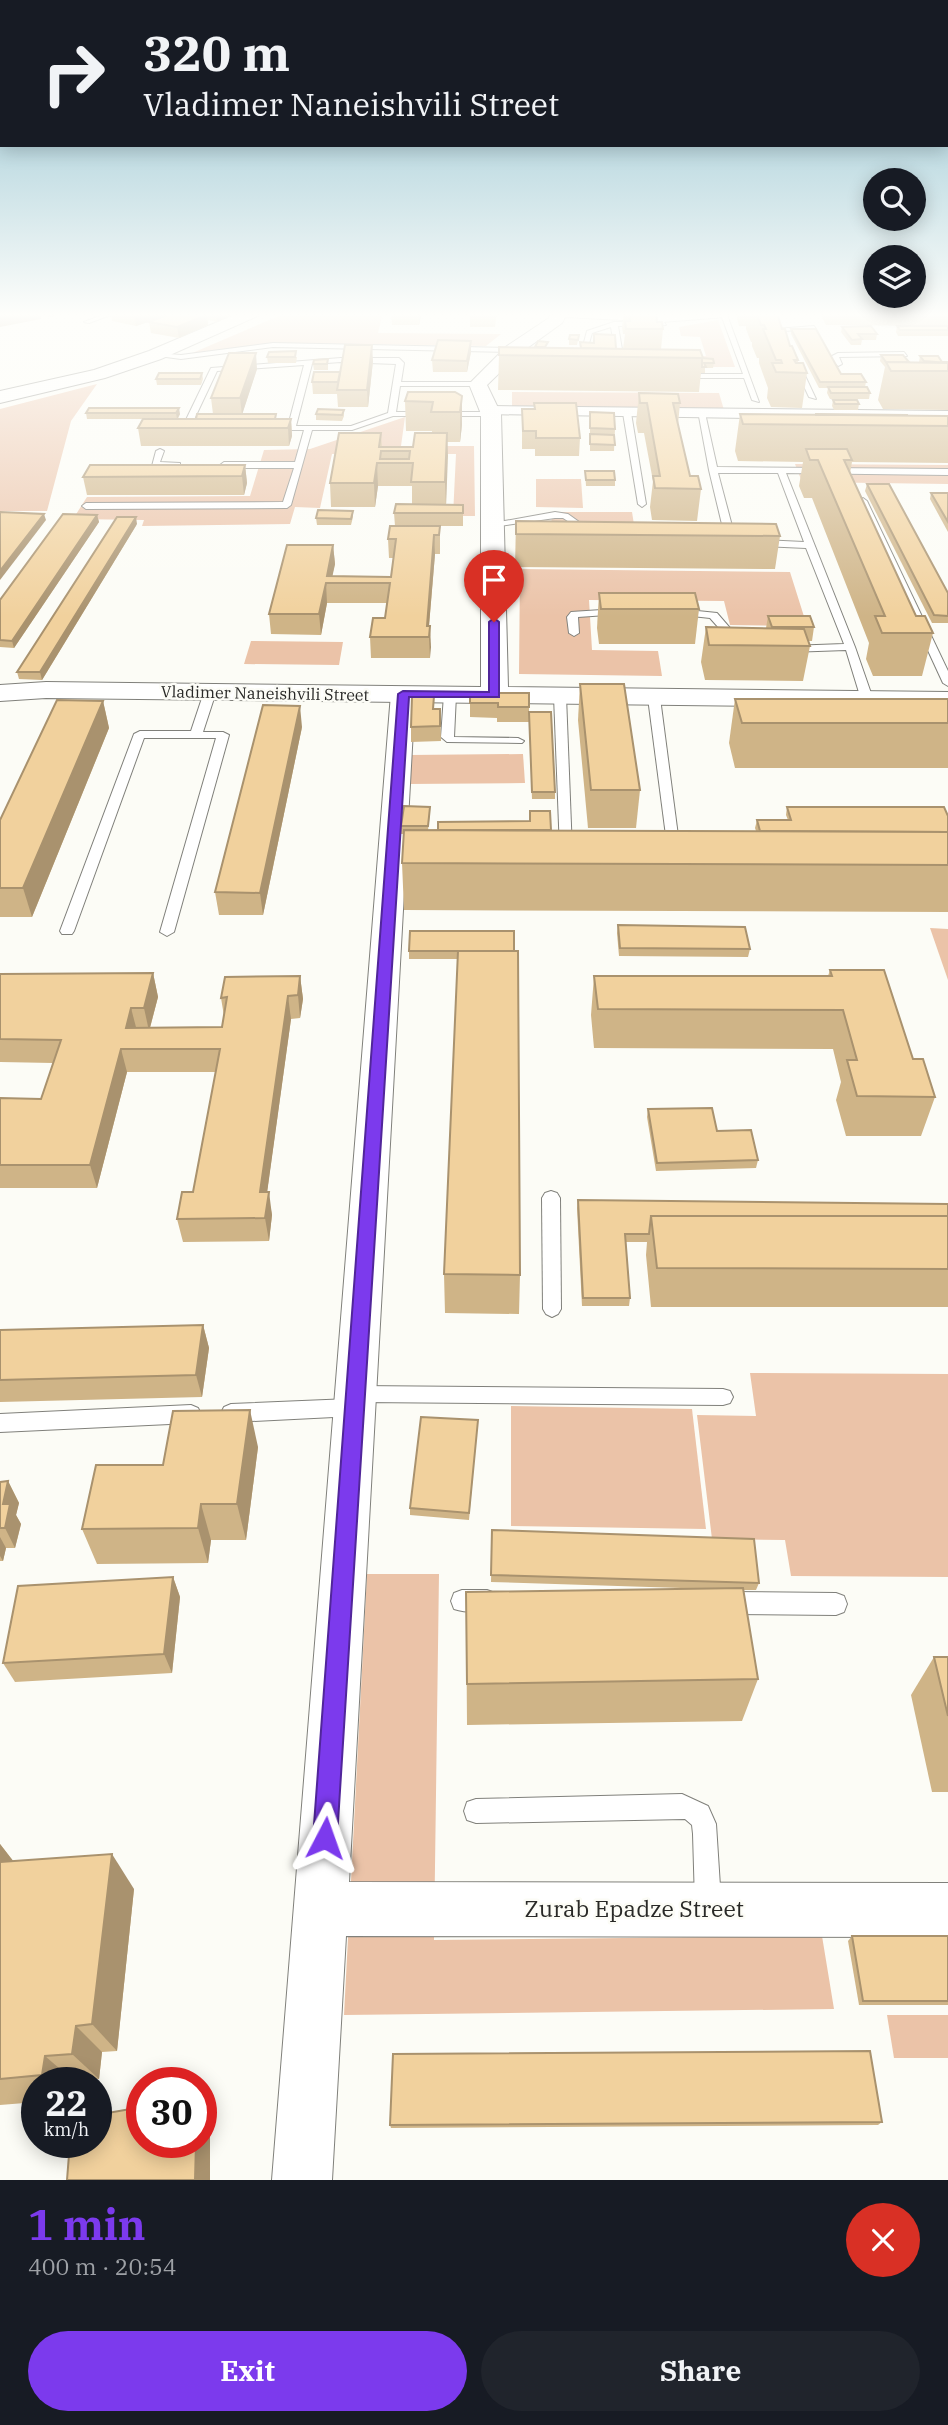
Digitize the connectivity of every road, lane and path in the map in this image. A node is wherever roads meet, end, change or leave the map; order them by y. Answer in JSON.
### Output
{"nodes":[{"id":1,"x":491,"y":413,"type":"edge"},
{"id":2,"x":627,"y":413,"type":"edge"},
{"id":3,"x":193,"y":414,"type":"edge"},
{"id":4,"x":295,"y":414,"type":"edge"},
{"id":5,"x":392,"y":414,"type":"joint"},
{"id":6,"x":418,"y":414,"type":"edge"},
{"id":7,"x":681,"y":414,"type":"edge"},
{"id":8,"x":701,"y":414,"type":"junction"},
{"id":9,"x":948,"y":416,"type":"edge"},
{"id":10,"x":212,"y":428,"type":"edge"},
{"id":11,"x":265,"y":428,"type":"edge"},
{"id":12,"x":291,"y":428,"type":"junction"},
{"id":13,"x":309,"y":428,"type":"junction"},
{"id":14,"x":160,"y":450,"type":"edge"},
{"id":15,"x":183,"y":465,"type":"edge"},
{"id":16,"x":208,"y":465,"type":"edge"},
{"id":17,"x":299,"y":465,"type":"junction"},
{"id":18,"x":713,"y":470,"type":"junction"},
{"id":19,"x":781,"y":471,"type":"junction"},
{"id":20,"x":849,"y":471,"type":"junction"},
{"id":21,"x":948,"y":472,"type":"edge"},
{"id":22,"x":855,"y":484,"type":"edge"},
{"id":23,"x":861,"y":496,"type":"edge"},
{"id":24,"x":642,"y":504,"type":"dead end"},
{"id":25,"x":86,"y":506,"type":"dead end"},
{"id":26,"x":493,"y":524,"type":"junction"},
{"id":27,"x":577,"y":524,"type":"edge"},
{"id":28,"x":716,"y":541,"type":"edge"},
{"id":29,"x":729,"y":541,"type":"junction"},
{"id":30,"x":809,"y":545,"type":"junction"},
{"id":31,"x":623,"y":612,"type":"edge"},
{"id":32,"x":663,"y":612,"type":"edge"},
{"id":33,"x":574,"y":633,"type":"dead end"},
{"id":34,"x":850,"y":647,"type":"junction"},
{"id":35,"x":748,"y":649,"type":"edge"},
{"id":36,"x":771,"y":649,"type":"edge"},
{"id":37,"x":948,"y":683,"type":"edge"},
{"id":38,"x":211,"y":692,"type":"junction"},
{"id":39,"x":1,"y":693,"type":"edge"},
{"id":40,"x":403,"y":694,"type":"junction"},
{"id":41,"x":450,"y":695,"type":"junction"},
{"id":42,"x":495,"y":695,"type":"junction"},
{"id":43,"x":560,"y":696,"type":"junction"},
{"id":44,"x":654,"y":698,"type":"junction"},
{"id":45,"x":867,"y":699,"type":"junction"},
{"id":46,"x":948,"y":699,"type":"edge"},
{"id":47,"x":196,"y":735,"type":"junction"},
{"id":48,"x":517,"y":741,"type":"dead end"},
{"id":49,"x":566,"y":851,"type":"edge"},
{"id":50,"x":674,"y":852,"type":"edge"},
{"id":51,"x":67,"y":931,"type":"dead end"},
{"id":52,"x":167,"y":932,"type":"dead end"},
{"id":53,"x":551,"y":1198,"type":"dead end"},
{"id":54,"x":552,"y":1309,"type":"dead end"},
{"id":55,"x":723,"y":1398,"type":"dead end"},
{"id":56,"x":355,"y":1401,"type":"junction"},
{"id":57,"x":0,"y":1423,"type":"edge"},
{"id":58,"x":462,"y":1601,"type":"dead end"},
{"id":59,"x":503,"y":1601,"type":"edge"},
{"id":60,"x":712,"y":1603,"type":"edge"},
{"id":61,"x":836,"y":1604,"type":"dead end"},
{"id":62,"x":476,"y":1811,"type":"dead end"},
{"id":63,"x":709,"y":1908,"type":"junction"},
{"id":64,"x":320,"y":1909,"type":"junction"},
{"id":65,"x":948,"y":1910,"type":"edge"},
{"id":66,"x":302,"y":2180,"type":"edge"}],
"edges":[{"from":1,"to":26,"type":"street"},
{"from":2,"to":24,"type":"lane"},
{"from":3,"to":10,"type":"lane"},
{"from":4,"to":12,"type":"lane"},
{"from":5,"to":6,"type":"lane"},
{"from":5,"to":13,"type":"lane"},
{"from":7,"to":8,"type":"street"},
{"from":8,"to":9,"type":"street"},
{"from":8,"to":18,"type":"lane"},
{"from":11,"to":12,"type":"lane"},
{"from":12,"to":13,"type":"lane"},
{"from":13,"to":17,"type":"lane"},
{"from":14,"to":15,"type":"lane"},
{"from":16,"to":17,"type":"lane"},
{"from":17,"to":25,"type":"lane"},
{"from":18,"to":19,"type":"lane"},
{"from":18,"to":29,"type":"lane"},
{"from":19,"to":20,"type":"lane"},
{"from":19,"to":30,"type":"lane"},
{"from":20,"to":21,"type":"lane"},
{"from":20,"to":22,"type":"lane"},
{"from":23,"to":37,"type":"lane"},
{"from":26,"to":27,"type":"lane"},
{"from":26,"to":42,"type":"street"},
{"from":28,"to":29,"type":"lane"},
{"from":29,"to":30,"type":"lane"},
{"from":30,"to":34,"type":"lane"},
{"from":31,"to":33,"type":"lane"},
{"from":32,"to":35,"type":"lane"},
{"from":34,"to":36,"type":"lane"},
{"from":34,"to":45,"type":"lane"},
{"from":38,"to":39,"type":"street","name":"Vladimer Naneishvili Street"},
{"from":38,"to":40,"type":"street","name":"Vladimer Naneishvili Street"},
{"from":38,"to":47,"type":"lane"},
{"from":40,"to":41,"type":"street","name":"Vladimer Naneishvili Street"},
{"from":40,"to":56,"type":"street"},
{"from":41,"to":42,"type":"street","name":"Vladimer Naneishvili Street"},
{"from":41,"to":48,"type":"lane"},
{"from":42,"to":43,"type":"street","name":"Vladimer Naneishvili Street"},
{"from":43,"to":44,"type":"street","name":"Vladimer Naneishvili Street"},
{"from":43,"to":49,"type":"lane"},
{"from":44,"to":45,"type":"street","name":"Vladimer Naneishvili Street"},
{"from":44,"to":50,"type":"lane"},
{"from":45,"to":46,"type":"street","name":"Vladimer Naneishvili Street"},
{"from":47,"to":51,"type":"lane"},
{"from":47,"to":52,"type":"lane"},
{"from":53,"to":54,"type":"lane"},
{"from":55,"to":56,"type":"lane"},
{"from":56,"to":57,"type":"lane"},
{"from":56,"to":64,"type":"street"},
{"from":58,"to":59,"type":"lane"},
{"from":60,"to":61,"type":"lane"},
{"from":62,"to":63,"type":"lane"},
{"from":63,"to":64,"type":"street","name":"Zurab Epadze Street"},
{"from":63,"to":65,"type":"street","name":"Zurab Epadze Street"},
{"from":64,"to":66,"type":"street"}]}
